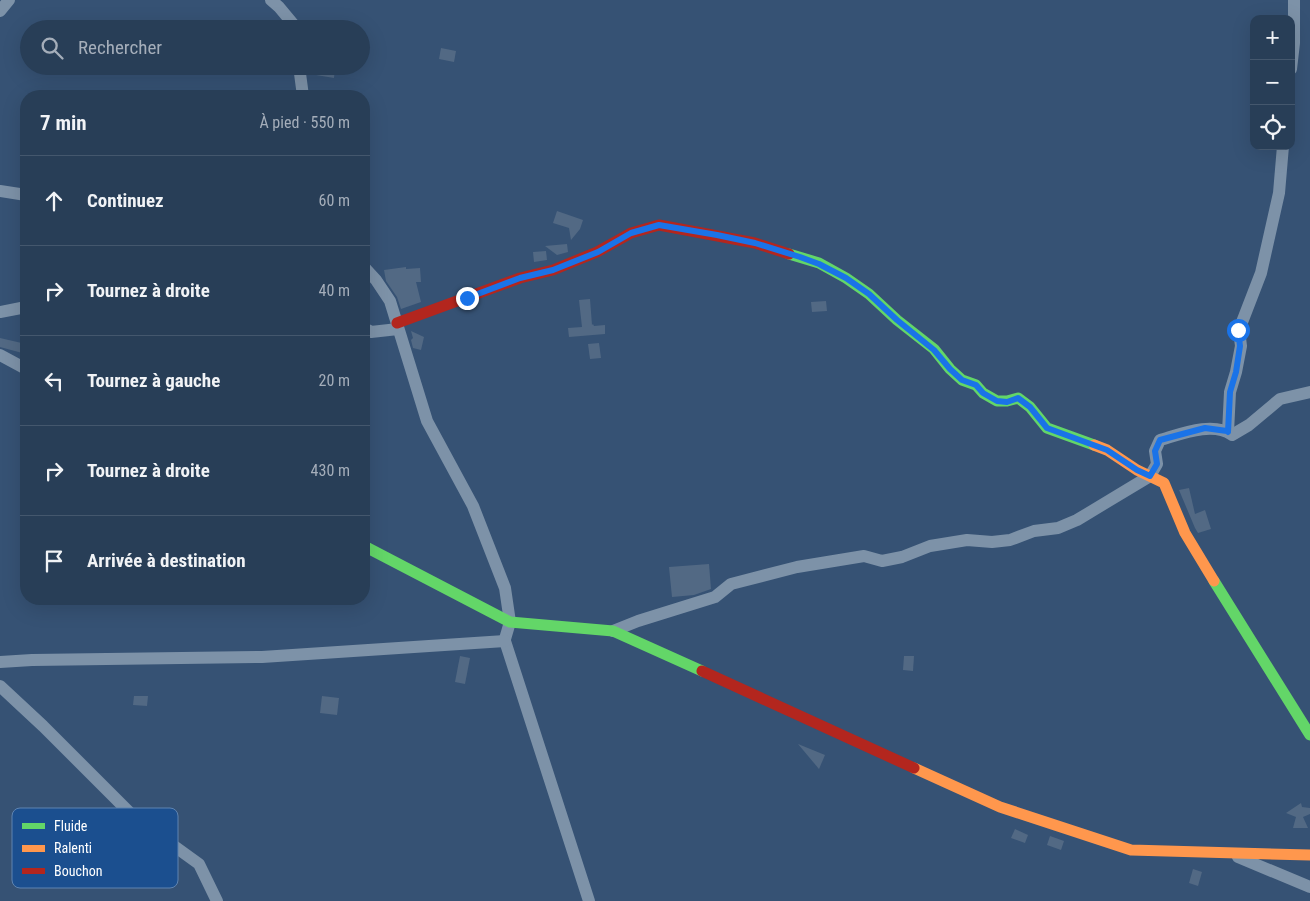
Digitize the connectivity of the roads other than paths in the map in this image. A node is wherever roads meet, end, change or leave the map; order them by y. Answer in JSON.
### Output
{"nodes":[{"id":1,"x":9,"y":0,"type":"edge"},
{"id":2,"x":271,"y":0,"type":"edge"},
{"id":3,"x":1294,"y":0,"type":"edge"},
{"id":4,"x":0,"y":11,"type":"edge"},
{"id":5,"x":290,"y":20,"type":"edge"},
{"id":6,"x":1292,"y":60,"type":"edge"},
{"id":7,"x":300,"y":75,"type":"edge"},
{"id":8,"x":302,"y":90,"type":"edge"},
{"id":9,"x":1283,"y":150,"type":"edge"},
{"id":10,"x":0,"y":191,"type":"edge"},
{"id":11,"x":20,"y":193,"type":"edge"},
{"id":12,"x":370,"y":274,"type":"edge"},
{"id":13,"x":20,"y":308,"type":"edge"},
{"id":14,"x":0,"y":312,"type":"edge"},
{"id":15,"x":398,"y":326,"type":"junction"},
{"id":16,"x":370,"y":331,"type":"edge"},
{"id":17,"x":0,"y":355,"type":"edge"},
{"id":18,"x":20,"y":366,"type":"edge"},
{"id":19,"x":1310,"y":392,"type":"edge"},
{"id":20,"x":1228,"y":432,"type":"junction"},
{"id":21,"x":1150,"y":476,"type":"junction"},
{"id":22,"x":370,"y":549,"type":"edge"},
{"id":23,"x":510,"y":622,"type":"junction"},
{"id":24,"x":613,"y":631,"type":"junction"},
{"id":25,"x":505,"y":641,"type":"junction"},
{"id":26,"x":0,"y":662,"type":"edge"},
{"id":27,"x":0,"y":686,"type":"edge"},
{"id":28,"x":1310,"y":735,"type":"edge"},
{"id":29,"x":125,"y":808,"type":"edge"},
{"id":30,"x":178,"y":849,"type":"edge"},
{"id":31,"x":1229,"y":853,"type":"junction"},
{"id":32,"x":1310,"y":855,"type":"edge"},
{"id":33,"x":1310,"y":888,"type":"edge"},
{"id":34,"x":217,"y":901,"type":"edge"},
{"id":35,"x":589,"y":901,"type":"edge"}],
"edges":[{"from":1,"to":4,"type":"street"},
{"from":2,"to":5,"type":"street"},
{"from":3,"to":6,"type":"street"},
{"from":7,"to":8,"type":"street"},
{"from":9,"to":20,"type":"street"},
{"from":10,"to":11,"type":"street"},
{"from":12,"to":15,"type":"street"},
{"from":13,"to":14,"type":"street"},
{"from":15,"to":16,"type":"street"},
{"from":15,"to":21,"type":"street"},
{"from":15,"to":23,"type":"street"},
{"from":17,"to":18,"type":"street"},
{"from":19,"to":20,"type":"street"},
{"from":20,"to":21,"type":"street"},
{"from":21,"to":24,"type":"street"},
{"from":21,"to":28,"type":"street"},
{"from":22,"to":23,"type":"street"},
{"from":23,"to":24,"type":"street"},
{"from":23,"to":25,"type":"street"},
{"from":24,"to":31,"type":"street"},
{"from":25,"to":26,"type":"street"},
{"from":25,"to":35,"type":"street"},
{"from":27,"to":29,"type":"street"},
{"from":30,"to":34,"type":"street"},
{"from":31,"to":32,"type":"street"},
{"from":31,"to":33,"type":"street"}]}
